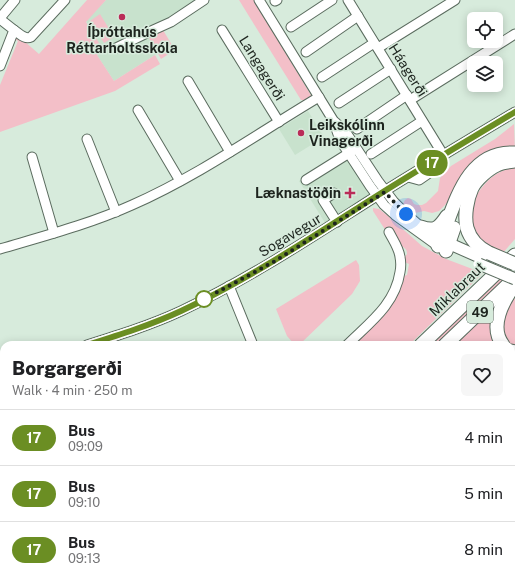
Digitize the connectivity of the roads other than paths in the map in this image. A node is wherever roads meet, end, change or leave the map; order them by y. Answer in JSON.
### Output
{"nodes":[{"id":1,"x":15,"y":0,"type":"edge"},
{"id":2,"x":65,"y":0,"type":"edge"},
{"id":3,"x":204,"y":0,"type":"edge"},
{"id":4,"x":259,"y":0,"type":"edge"},
{"id":5,"x":332,"y":0,"type":"edge"},
{"id":6,"x":348,"y":0,"type":"edge"},
{"id":7,"x":455,"y":0,"type":"edge"},
{"id":8,"x":358,"y":16,"type":"junction"},
{"id":9,"x":0,"y":19,"type":"edge"},
{"id":10,"x":290,"y":27,"type":"dead end"},
{"id":11,"x":14,"y":30,"type":"junction"},
{"id":12,"x":222,"y":30,"type":"dead end"},
{"id":13,"x":515,"y":34,"type":"edge"},
{"id":14,"x":376,"y":45,"type":"junction"},
{"id":15,"x":116,"y":48,"type":"dead end"},
{"id":16,"x":306,"y":52,"type":"dead end"},
{"id":17,"x":0,"y":66,"type":"edge"},
{"id":18,"x":391,"y":70,"type":"junction"},
{"id":19,"x":322,"y":77,"type":"dead end"},
{"id":20,"x":188,"y":81,"type":"dead end"},
{"id":21,"x":319,"y":97,"type":"junction"},
{"id":22,"x":409,"y":98,"type":"junction"},
{"id":23,"x":339,"y":103,"type":"dead end"},
{"id":24,"x":138,"y":110,"type":"dead end"},
{"id":25,"x":515,"y":112,"type":"edge"},
{"id":26,"x":422,"y":121,"type":"junction"},
{"id":27,"x":279,"y":122,"type":"junction"},
{"id":28,"x":357,"y":129,"type":"dead end"},
{"id":29,"x":87,"y":139,"type":"dead end"},
{"id":30,"x":353,"y":150,"type":"junction"},
{"id":31,"x":230,"y":152,"type":"junction"},
{"id":32,"x":515,"y":153,"type":"edge"},
{"id":33,"x":371,"y":154,"type":"dead end"},
{"id":34,"x":443,"y":156,"type":"junction"},
{"id":35,"x":32,"y":158,"type":"dead end"},
{"id":36,"x":515,"y":162,"type":"edge"},
{"id":37,"x":306,"y":180,"type":"dead end"},
{"id":38,"x":180,"y":182,"type":"junction"},
{"id":39,"x":472,"y":187,"type":"junction"},
{"id":40,"x":334,"y":193,"type":"dead end"},
{"id":41,"x":381,"y":194,"type":"junction"},
{"id":42,"x":453,"y":204,"type":"junction"},
{"id":43,"x":116,"y":212,"type":"junction"},
{"id":44,"x":337,"y":222,"type":"junction"},
{"id":45,"x":421,"y":227,"type":"junction"},
{"id":46,"x":389,"y":232,"type":"dead end"},
{"id":47,"x":54,"y":233,"type":"junction"},
{"id":48,"x":443,"y":245,"type":"junction"},
{"id":49,"x":0,"y":249,"type":"edge"},
{"id":50,"x":484,"y":259,"type":"junction"},
{"id":51,"x":514,"y":260,"type":"edge"},
{"id":52,"x":515,"y":278,"type":"edge"},
{"id":53,"x":515,"y":284,"type":"edge"},
{"id":54,"x":229,"y":286,"type":"junction"},
{"id":55,"x":100,"y":341,"type":"edge"},
{"id":56,"x":251,"y":341,"type":"edge"},
{"id":57,"x":351,"y":341,"type":"edge"},
{"id":58,"x":425,"y":341,"type":"edge"},
{"id":59,"x":449,"y":341,"type":"edge"},
{"id":60,"x":500,"y":341,"type":"edge"}],
"edges":[{"from":1,"to":9,"type":"street"},
{"from":2,"to":11,"type":"street"},
{"from":3,"to":15,"type":"street"},
{"from":4,"to":21,"type":"street"},
{"from":5,"to":10,"type":"street"},
{"from":6,"to":8,"type":"street","name":"Háagerði"},
{"from":7,"to":14,"type":"street"},
{"from":8,"to":14,"type":"street","name":"Háagerði"},
{"from":8,"to":16,"type":"street"},
{"from":9,"to":11,"type":"street"},
{"from":11,"to":17,"type":"street"},
{"from":12,"to":27,"type":"street","name":"Langagerði"},
{"from":13,"to":22,"type":"street"},
{"from":14,"to":18,"type":"street","name":"Háagerði"},
{"from":14,"to":19,"type":"street"},
{"from":18,"to":22,"type":"street","name":"Háagerði"},
{"from":18,"to":23,"type":"street"},
{"from":20,"to":31,"type":"street"},
{"from":21,"to":27,"type":"street","name":"Langagerði"},
{"from":21,"to":30,"type":"street"},
{"from":22,"to":26,"type":"street","name":"Háagerði"},
{"from":22,"to":28,"type":"street"},
{"from":24,"to":38,"type":"street"},
{"from":25,"to":34,"type":"street","name":"Sogavegur"},
{"from":26,"to":33,"type":"street"},
{"from":26,"to":34,"type":"street","name":"Háagerði"},
{"from":27,"to":31,"type":"street","name":"Langagerði"},
{"from":29,"to":43,"type":"street"},
{"from":30,"to":37,"type":"street"},
{"from":30,"to":41,"type":"street"},
{"from":31,"to":38,"type":"street","name":"Langagerði"},
{"from":32,"to":42,"type":"highway"},
{"from":34,"to":41,"type":"street","name":"Sogavegur"},
{"from":35,"to":47,"type":"street"},
{"from":36,"to":39,"type":"highway"},
{"from":38,"to":43,"type":"street","name":"Langagerði"},
{"from":39,"to":48,"type":"highway"},
{"from":39,"to":50,"type":"highway"},
{"from":40,"to":44,"type":"street"},
{"from":41,"to":44,"type":"street","name":"Sogavegur"},
{"from":41,"to":45,"type":"street"},
{"from":41,"to":48,"type":"street"},
{"from":42,"to":45,"type":"highway"},
{"from":42,"to":48,"type":"highway"},
{"from":43,"to":47,"type":"street","name":"Langagerði"},
{"from":44,"to":54,"type":"street","name":"Sogavegur"},
{"from":45,"to":48,"type":"street"},
{"from":46,"to":57,"type":"street"},
{"from":47,"to":49,"type":"street","name":"Langagerði"},
{"from":48,"to":50,"type":"main road"},
{"from":50,"to":51,"type":"highway","bridge":true},
{"from":50,"to":52,"type":"main road","bridge":true},
{"from":51,"to":58,"type":"highway","name":"Miklabraut","number":"49"},
{"from":52,"to":59,"type":"highway","number":"49"},
{"from":53,"to":60,"type":"highway"},
{"from":54,"to":55,"type":"street","name":"Sogavegur"},
{"from":54,"to":56,"type":"street"}]}
